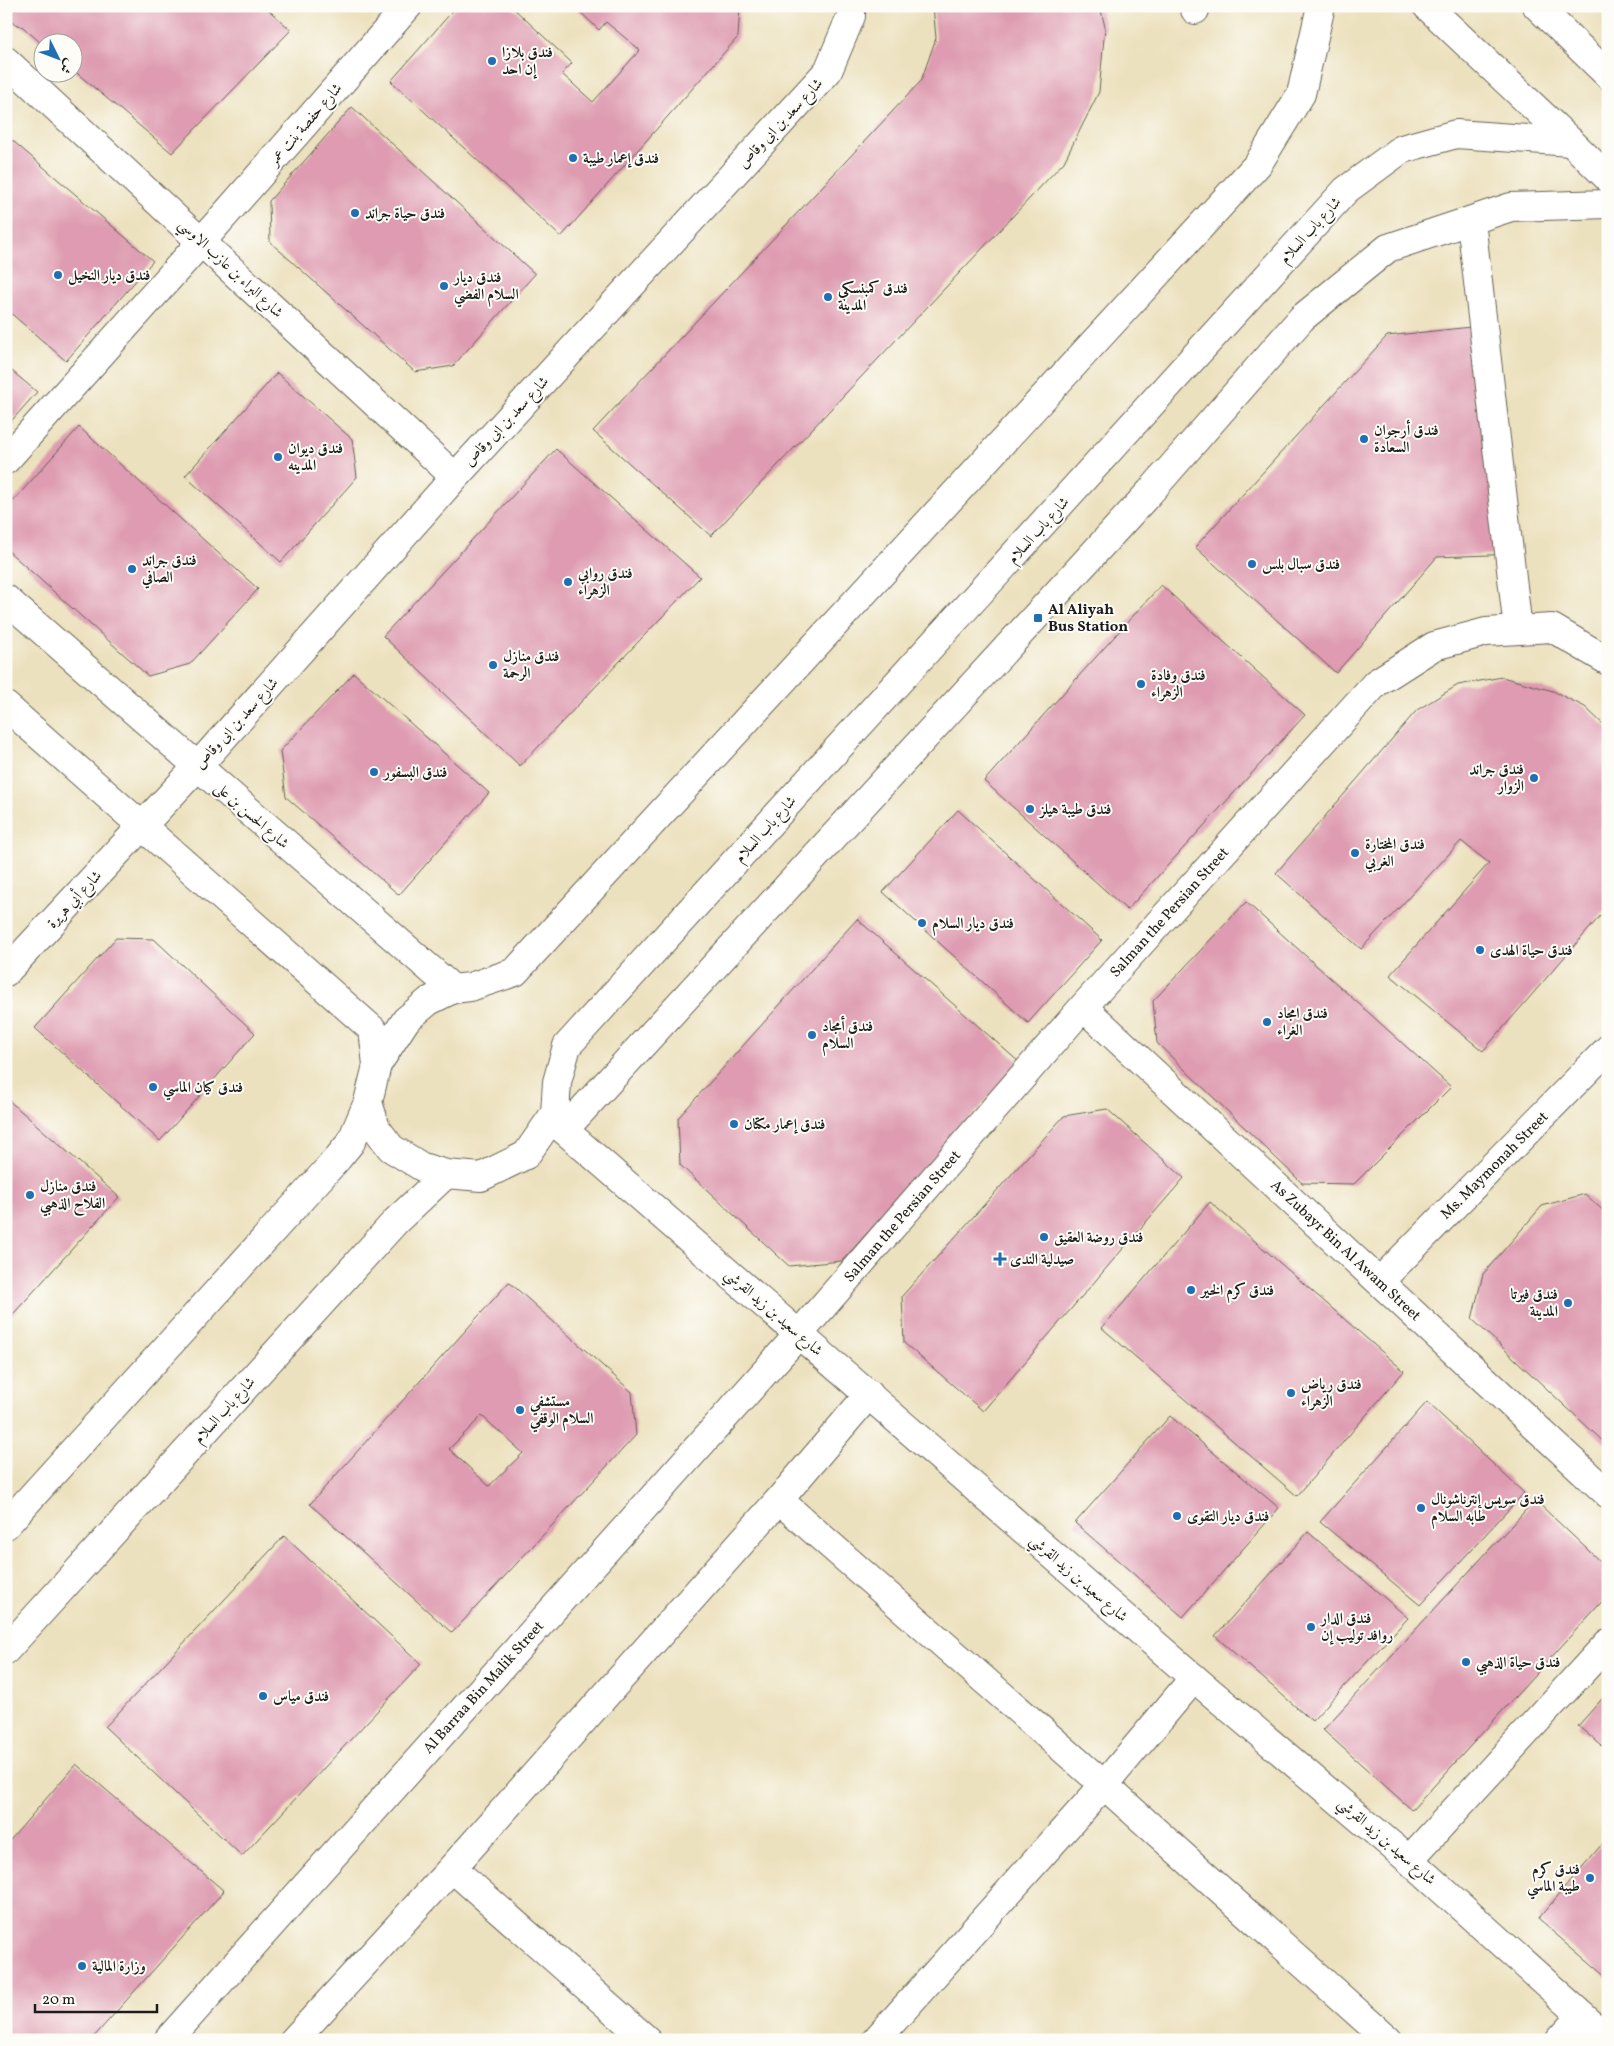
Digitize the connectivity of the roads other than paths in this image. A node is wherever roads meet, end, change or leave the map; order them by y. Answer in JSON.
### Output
{"nodes":[{"id":1,"x":408,"y":6,"type":"edge"},
{"id":2,"x":851,"y":6,"type":"edge"},
{"id":3,"x":1321,"y":6,"type":"edge"},
{"id":4,"x":1427,"y":6,"type":"edge"},
{"id":5,"x":1537,"y":6,"type":"edge"},
{"id":6,"x":6,"y":61,"type":"edge"},
{"id":7,"x":1608,"y":74,"type":"edge"},
{"id":8,"x":1571,"y":142,"type":"junction"},
{"id":9,"x":1608,"y":178,"type":"edge"},
{"id":10,"x":1608,"y":204,"type":"edge"},
{"id":11,"x":1471,"y":220,"type":"junction"},
{"id":12,"x":202,"y":241,"type":"junction"},
{"id":13,"x":6,"y":460,"type":"edge"},
{"id":14,"x":455,"y":477,"type":"junction"},
{"id":15,"x":6,"y":599,"type":"edge"},
{"id":16,"x":1518,"y":630,"type":"junction"},
{"id":17,"x":1608,"y":661,"type":"edge"},
{"id":18,"x":6,"y":706,"type":"edge"},
{"id":19,"x":197,"y":767,"type":"junction"},
{"id":20,"x":142,"y":826,"type":"junction"},
{"id":21,"x":6,"y":972,"type":"edge"},
{"id":22,"x":453,"y":989,"type":"junction"},
{"id":23,"x":1083,"y":1007,"type":"junction"},
{"id":24,"x":1608,"y":1049,"type":"edge"},
{"id":25,"x":377,"y":1065,"type":"junction"},
{"id":26,"x":368,"y":1102,"type":"junction"},
{"id":27,"x":559,"y":1122,"type":"junction"},
{"id":28,"x":446,"y":1174,"type":"junction"},
{"id":29,"x":1380,"y":1281,"type":"junction"},
{"id":30,"x":799,"y":1334,"type":"junction"},
{"id":31,"x":869,"y":1394,"type":"junction"},
{"id":32,"x":1608,"y":1494,"type":"edge"},
{"id":33,"x":779,"y":1500,"type":"junction"},
{"id":34,"x":6,"y":1525,"type":"edge"},
{"id":35,"x":1608,"y":1643,"type":"edge"},
{"id":36,"x":6,"y":1650,"type":"edge"},
{"id":37,"x":1194,"y":1678,"type":"junction"},
{"id":38,"x":1104,"y":1785,"type":"junction"},
{"id":39,"x":1409,"y":1860,"type":"junction"},
{"id":40,"x":452,"y":1868,"type":"junction"},
{"id":41,"x":1582,"y":2016,"type":"junction"},
{"id":42,"x":1608,"y":2039,"type":"edge"},
{"id":43,"x":168,"y":2040,"type":"edge"},
{"id":44,"x":294,"y":2040,"type":"edge"},
{"id":45,"x":647,"y":2040,"type":"edge"},
{"id":46,"x":876,"y":2040,"type":"edge"},
{"id":47,"x":1388,"y":2040,"type":"edge"},
{"id":48,"x":1560,"y":2040,"type":"edge"}],
"edges":[{"from":1,"to":12,"type":"main road","name":"شارع حفصة بنت عمر"},
{"from":2,"to":14,"type":"main road","name":"شارع سعد بن ابى وقاص"},
{"from":3,"to":22,"type":"main road"},
{"from":4,"to":8,"type":"main road"},
{"from":5,"to":7,"type":"main road"},
{"from":6,"to":12,"type":"main road","name":"شارع البراء بن عازب الاوسي"},
{"from":8,"to":9,"type":"main road"},
{"from":8,"to":27,"type":"main road","name":"شارع باب السلام"},
{"from":10,"to":11,"type":"main road"},
{"from":11,"to":16,"type":"main road"},
{"from":11,"to":27,"type":"main road"},
{"from":12,"to":13,"type":"main road","name":"شارع حفصة بنت عمر"},
{"from":12,"to":14,"type":"main road","name":"شارع البراء بن عازب الاوسي"},
{"from":14,"to":19,"type":"main road","name":"شارع سعد بن ابى وقاص"},
{"from":15,"to":19,"type":"main road","name":"شارع الحسن بن على"},
{"from":16,"to":17,"type":"main road","name":"Salman the Persian Street"},
{"from":16,"to":23,"type":"main road","name":"Salman the Persian Street"},
{"from":18,"to":20,"type":"main road"},
{"from":19,"to":20,"type":"main road","name":"شارع سعد بن ابى وقاص"},
{"from":19,"to":22,"type":"main road","name":"شارع الحسن بن على"},
{"from":20,"to":21,"type":"main road","name":"شارع أبي هريرة"},
{"from":20,"to":25,"type":"main road"},
{"from":22,"to":25,"type":"main road"},
{"from":23,"to":29,"type":"main road","name":"As Zubayr Bin Al Awam Street"},
{"from":23,"to":30,"type":"main road","name":"Salman the Persian Street"},
{"from":24,"to":29,"type":"main road","name":"Ms. Maymonah Street"},
{"from":25,"to":26,"type":"main road"},
{"from":26,"to":28,"type":"main road"},
{"from":26,"to":34,"type":"main road"},
{"from":27,"to":28,"type":"main road"},
{"from":27,"to":30,"type":"main road","name":"شارع سعيد بن زيد القرشي"},
{"from":28,"to":36,"type":"main road","name":"شارع باب السلام"},
{"from":29,"to":32,"type":"main road","name":"As Zubayr Bin Al Awam Street"},
{"from":30,"to":31,"type":"main road","name":"شارع سعيد بن زيد القرشي"},
{"from":30,"to":43,"type":"main road","name":"Al Barraa Bin Malik Street"},
{"from":31,"to":33,"type":"main road"},
{"from":31,"to":37,"type":"main road","name":"شارع سعيد بن زيد القرشي"},
{"from":33,"to":38,"type":"main road"},
{"from":33,"to":40,"type":"main road"},
{"from":35,"to":39,"type":"main road"},
{"from":37,"to":38,"type":"main road"},
{"from":37,"to":39,"type":"main road","name":"شارع سعيد بن زيد القرشي"},
{"from":38,"to":46,"type":"main road"},
{"from":38,"to":47,"type":"main road"},
{"from":39,"to":41,"type":"main road","name":"شارع سعيد بن زيد القرشي"},
{"from":40,"to":44,"type":"main road"},
{"from":40,"to":45,"type":"main road"},
{"from":41,"to":42,"type":"main road","name":"شارع سعيد بن زيد القرشي"},
{"from":41,"to":48,"type":"main road"}]}
